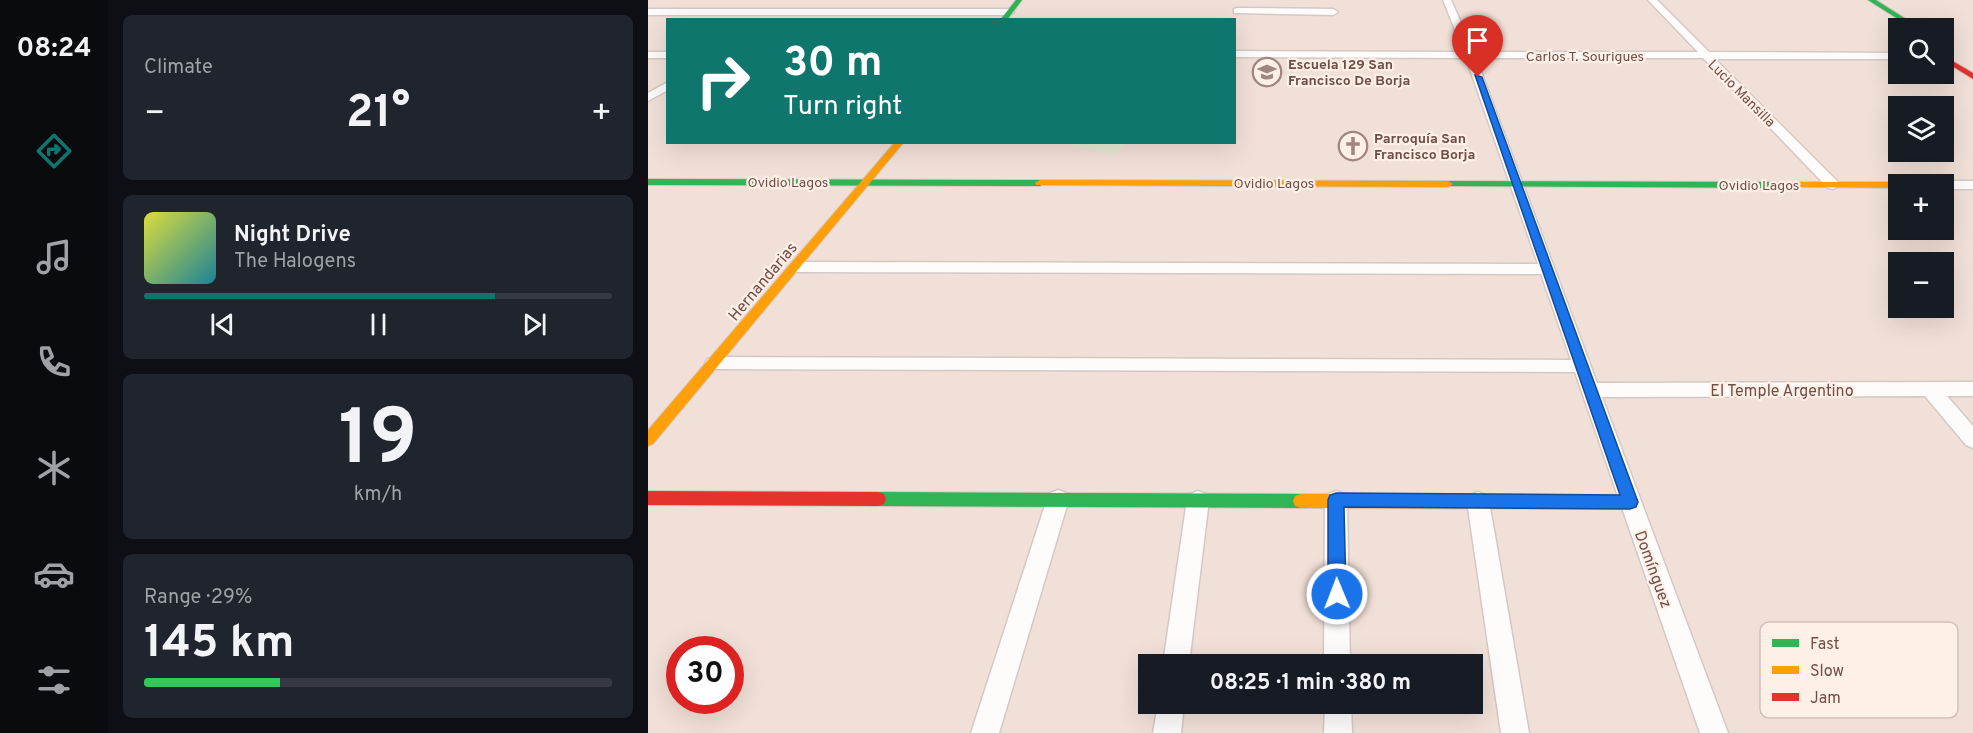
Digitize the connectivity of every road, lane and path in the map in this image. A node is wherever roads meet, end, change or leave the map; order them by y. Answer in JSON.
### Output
{"nodes":[{"id":1,"x":794,"y":0,"type":"edge"},
{"id":2,"x":1019,"y":0,"type":"edge"},
{"id":3,"x":1239,"y":0,"type":"edge"},
{"id":4,"x":1447,"y":0,"type":"edge"},
{"id":5,"x":1652,"y":0,"type":"edge"},
{"id":6,"x":1856,"y":0,"type":"edge"},
{"id":7,"x":1871,"y":0,"type":"edge"},
{"id":8,"x":1237,"y":11,"type":"junction"},
{"id":9,"x":648,"y":12,"type":"edge"},
{"id":10,"x":777,"y":12,"type":"junction"},
{"id":11,"x":1333,"y":12,"type":"dead end"},
{"id":12,"x":1006,"y":16,"type":"edge"},
{"id":13,"x":768,"y":18,"type":"edge"},
{"id":14,"x":1235,"y":18,"type":"edge"},
{"id":15,"x":1900,"y":18,"type":"edge"},
{"id":16,"x":1888,"y":21,"type":"edge"},
{"id":17,"x":1954,"y":53,"type":"edge"},
{"id":18,"x":1236,"y":54,"type":"edge"},
{"id":19,"x":648,"y":55,"type":"edge"},
{"id":20,"x":666,"y":55,"type":"edge"},
{"id":21,"x":1470,"y":55,"type":"junction"},
{"id":22,"x":1706,"y":56,"type":"junction"},
{"id":23,"x":1888,"y":57,"type":"edge"},
{"id":24,"x":1954,"y":64,"type":"edge"},
{"id":25,"x":1973,"y":65,"type":"edge"},
{"id":26,"x":1973,"y":76,"type":"edge"},
{"id":27,"x":666,"y":86,"type":"edge"},
{"id":28,"x":648,"y":98,"type":"edge"},
{"id":29,"x":898,"y":144,"type":"edge"},
{"id":30,"x":648,"y":182,"type":"edge"},
{"id":31,"x":867,"y":182,"type":"junction"},
{"id":32,"x":1516,"y":184,"type":"junction"},
{"id":33,"x":1833,"y":185,"type":"junction"},
{"id":34,"x":1888,"y":185,"type":"edge"},
{"id":35,"x":1954,"y":185,"type":"edge"},
{"id":36,"x":1973,"y":185,"type":"edge"},
{"id":37,"x":796,"y":267,"type":"junction"},
{"id":38,"x":1546,"y":269,"type":"junction"},
{"id":39,"x":714,"y":363,"type":"junction"},
{"id":40,"x":1582,"y":366,"type":"junction"},
{"id":41,"x":1973,"y":389,"type":"edge"},
{"id":42,"x":1590,"y":390,"type":"junction"},
{"id":43,"x":1931,"y":390,"type":"junction"},
{"id":44,"x":648,"y":440,"type":"edge"},
{"id":45,"x":1973,"y":440,"type":"edge"},
{"id":46,"x":648,"y":498,"type":"edge"},
{"id":47,"x":1058,"y":499,"type":"junction"},
{"id":48,"x":1198,"y":500,"type":"junction"},
{"id":49,"x":1336,"y":500,"type":"junction"},
{"id":50,"x":1478,"y":501,"type":"junction"},
{"id":51,"x":1630,"y":502,"type":"junction"},
{"id":52,"x":1177,"y":654,"type":"edge"},
{"id":53,"x":1337,"y":654,"type":"edge"},
{"id":54,"x":1170,"y":714,"type":"edge"},
{"id":55,"x":1338,"y":714,"type":"edge"},
{"id":56,"x":985,"y":733,"type":"edge"},
{"id":57,"x":1167,"y":733,"type":"edge"},
{"id":58,"x":1338,"y":733,"type":"edge"},
{"id":59,"x":1515,"y":733,"type":"edge"},
{"id":60,"x":1714,"y":733,"type":"edge"}],
"edges":[{"from":1,"to":10,"type":"street"},
{"from":2,"to":12,"type":"street"},
{"from":3,"to":8,"type":"street"},
{"from":4,"to":21,"type":"street","name":"Domínguez"},
{"from":5,"to":22,"type":"street","name":"Lucio Mansilla"},
{"from":6,"to":16,"type":"street"},
{"from":7,"to":15,"type":"street"},
{"from":8,"to":11,"type":"street"},
{"from":8,"to":14,"type":"street"},
{"from":9,"to":10,"type":"street"},
{"from":10,"to":12,"type":"street"},
{"from":10,"to":13,"type":"street"},
{"from":17,"to":25,"type":"street"},
{"from":18,"to":21,"type":"street","name":"Carlos T. Sourigues"},
{"from":19,"to":20,"type":"street"},
{"from":21,"to":22,"type":"street","name":"Carlos T. Sourigues"},
{"from":21,"to":32,"type":"street","name":"Domínguez"},
{"from":22,"to":23,"type":"street","name":"Carlos T. Sourigues"},
{"from":22,"to":33,"type":"street","name":"Lucio Mansilla"},
{"from":24,"to":26,"type":"street"},
{"from":27,"to":28,"type":"street"},
{"from":29,"to":31,"type":"street","name":"Hernandarias"},
{"from":30,"to":31,"type":"street","name":"Ovidio Lagos"},
{"from":31,"to":32,"type":"street","name":"Ovidio Lagos"},
{"from":31,"to":37,"type":"street","name":"Hernandarias"},
{"from":32,"to":33,"type":"street","name":"Ovidio Lagos"},
{"from":32,"to":38,"type":"street","name":"Domínguez"},
{"from":33,"to":34,"type":"street","name":"Ovidio Lagos"},
{"from":35,"to":36,"type":"street"},
{"from":37,"to":38,"type":"street"},
{"from":37,"to":39,"type":"street","name":"Hernandarias"},
{"from":38,"to":40,"type":"street","name":"Domínguez"},
{"from":39,"to":40,"type":"street"},
{"from":39,"to":44,"type":"street","name":"Hernandarias"},
{"from":40,"to":42,"type":"street","name":"Domínguez"},
{"from":41,"to":43,"type":"street","name":"El Temple Argentino"},
{"from":42,"to":43,"type":"street","name":"El Temple Argentino"},
{"from":42,"to":51,"type":"street","name":"Domínguez"},
{"from":43,"to":45,"type":"street"},
{"from":46,"to":47,"type":"street"},
{"from":47,"to":48,"type":"street"},
{"from":47,"to":56,"type":"street"},
{"from":48,"to":49,"type":"street"},
{"from":48,"to":52,"type":"street"},
{"from":49,"to":50,"type":"street"},
{"from":49,"to":53,"type":"street"},
{"from":50,"to":51,"type":"street"},
{"from":50,"to":59,"type":"street"},
{"from":51,"to":60,"type":"street","name":"Domínguez"},
{"from":54,"to":57,"type":"street"},
{"from":55,"to":58,"type":"street"}]}
